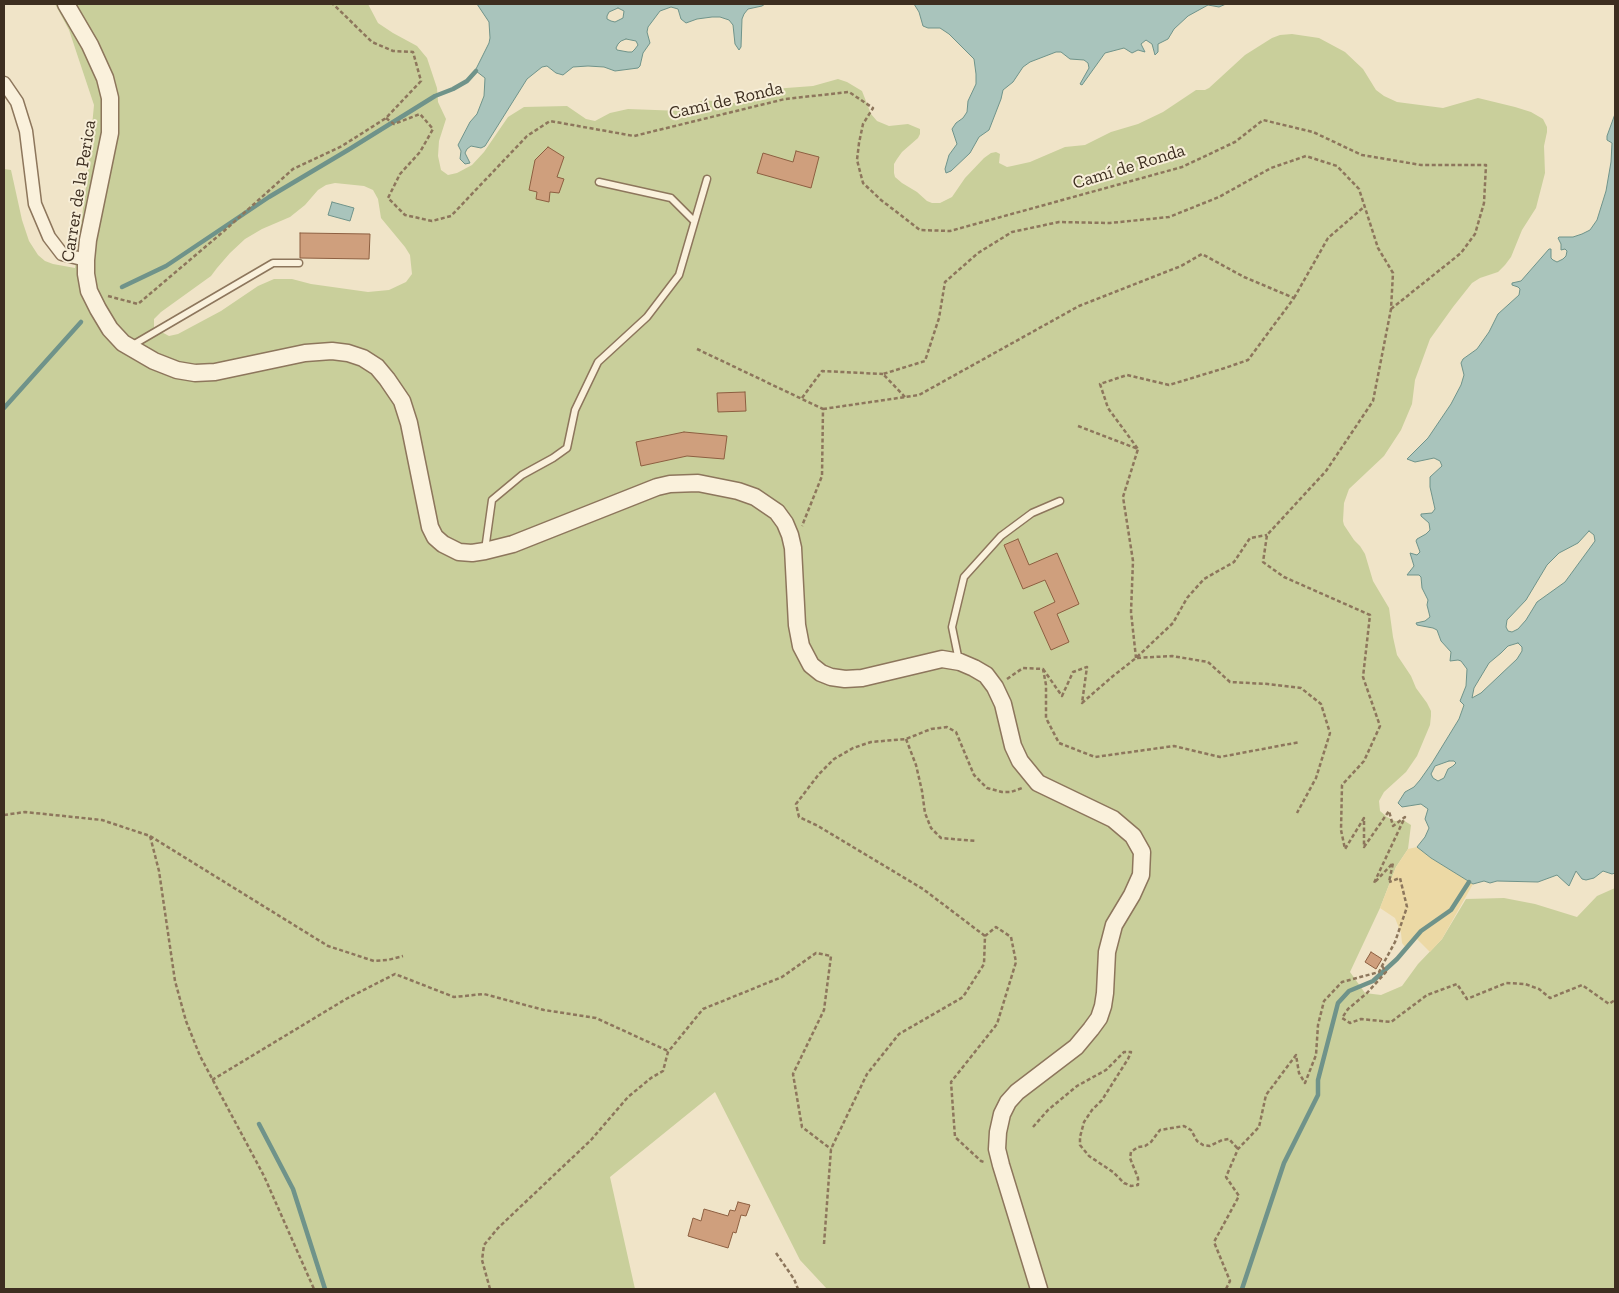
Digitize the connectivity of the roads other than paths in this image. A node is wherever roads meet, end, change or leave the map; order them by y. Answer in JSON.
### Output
{"nodes":[{"id":1,"x":66,"y":4,"type":"edge"},
{"id":2,"x":4,"y":83,"type":"edge"},
{"id":3,"x":707,"y":180,"type":"dead end"},
{"id":4,"x":599,"y":182,"type":"dead end"},
{"id":5,"x":694,"y":221,"type":"junction"},
{"id":6,"x":299,"y":263,"type":"dead end"},
{"id":7,"x":86,"y":267,"type":"junction"},
{"id":8,"x":129,"y":347,"type":"junction"},
{"id":9,"x":1060,"y":501,"type":"dead end"},
{"id":10,"x":485,"y":551,"type":"junction"},
{"id":11,"x":960,"y":662,"type":"junction"},
{"id":12,"x":1039,"y":1289,"type":"edge"}],
"edges":[{"from":1,"to":7,"type":"street","name":"Carrer de la Perica"},
{"from":2,"to":7,"type":"street"},
{"from":3,"to":5,"type":"lane"},
{"from":4,"to":5,"type":"lane"},
{"from":5,"to":10,"type":"lane"},
{"from":6,"to":8,"type":"lane"},
{"from":7,"to":8,"type":"street","name":"Carrer de la Perica"},
{"from":8,"to":10,"type":"street","name":"Carrer de la Perica"},
{"from":9,"to":11,"type":"lane"},
{"from":10,"to":11,"type":"street","name":"Carrer de la Perica"},
{"from":11,"to":12,"type":"street"}]}
